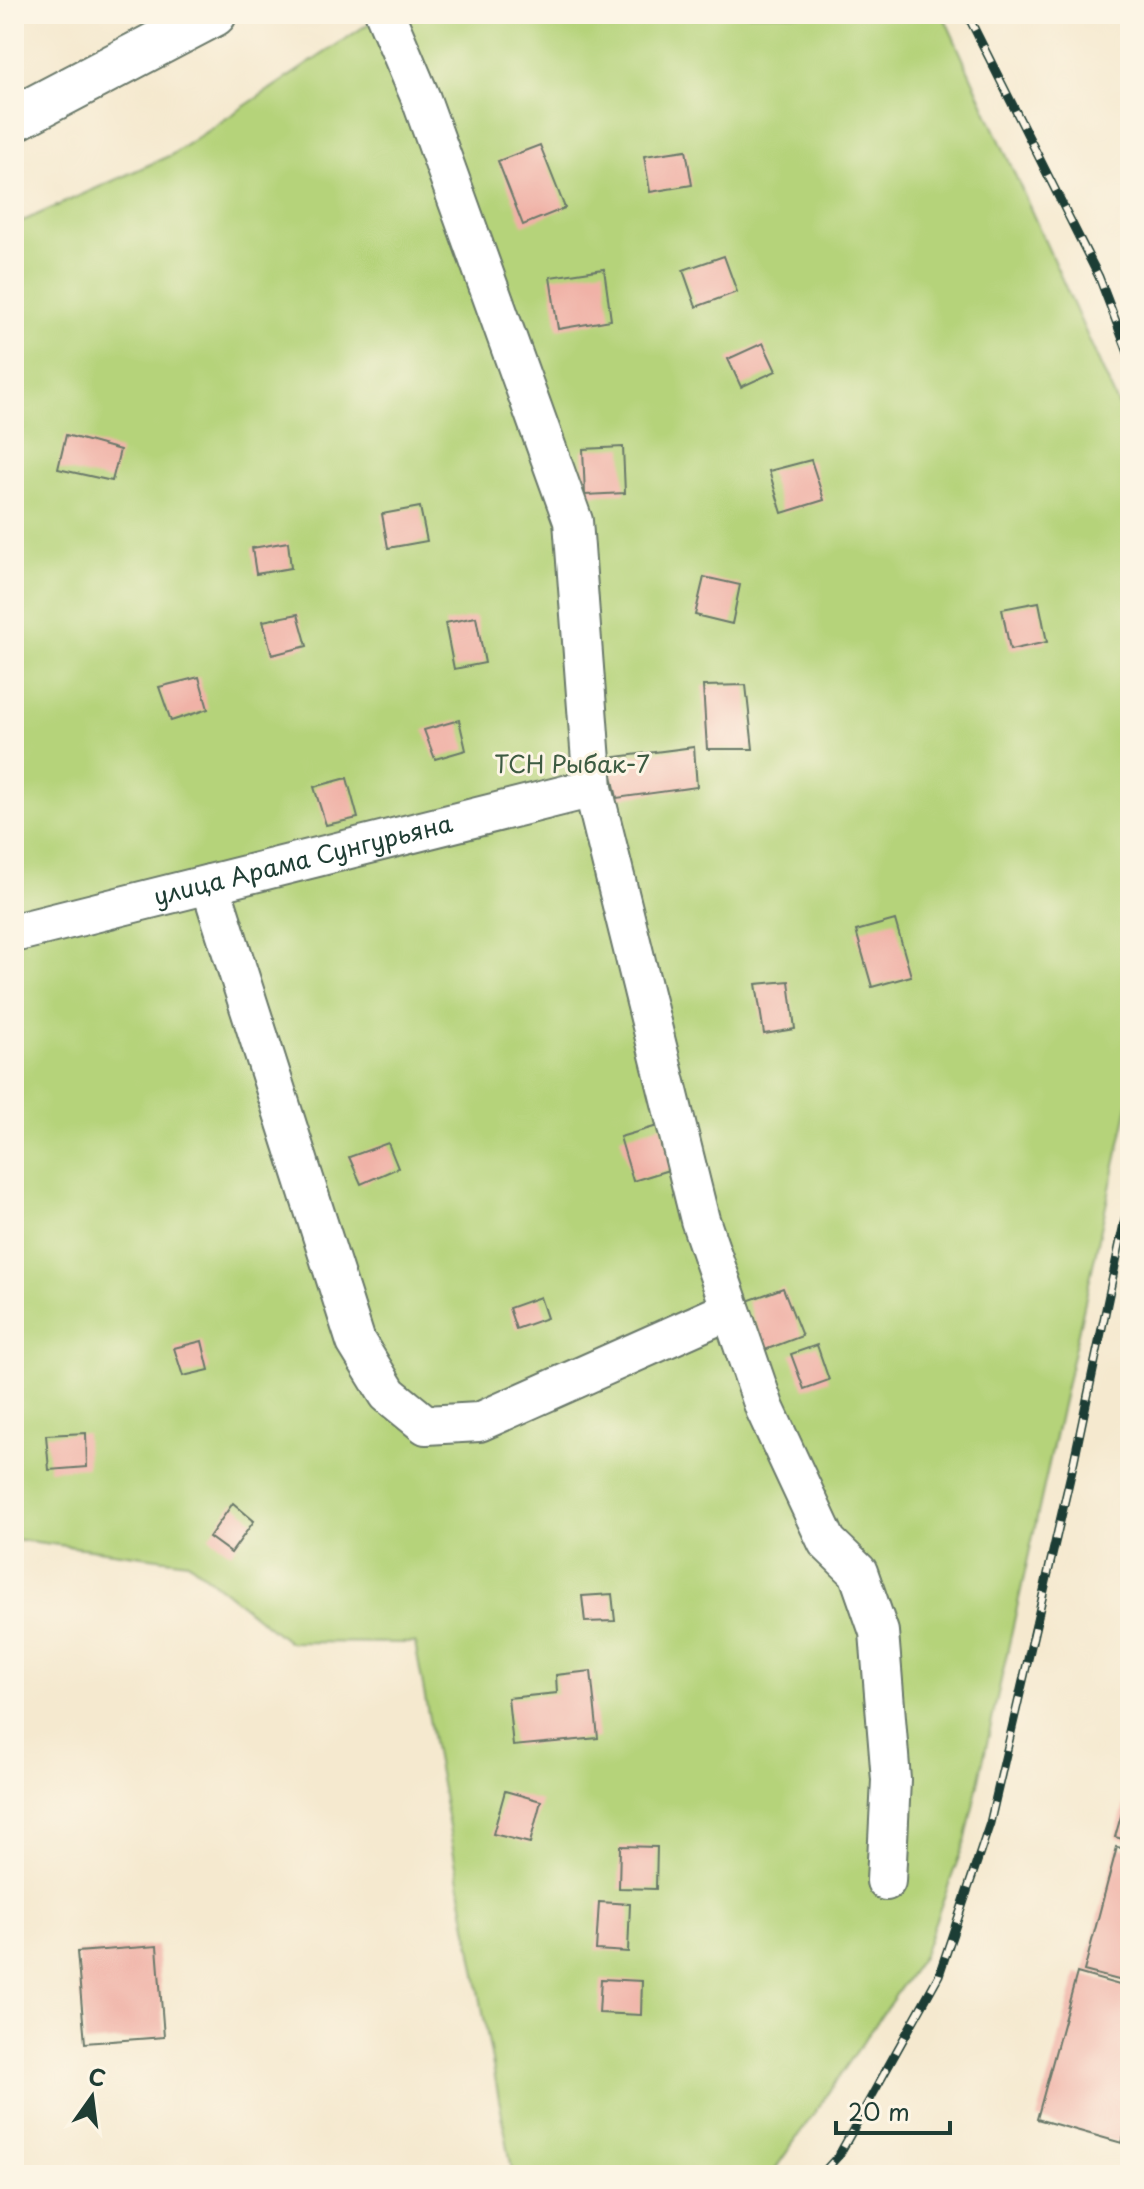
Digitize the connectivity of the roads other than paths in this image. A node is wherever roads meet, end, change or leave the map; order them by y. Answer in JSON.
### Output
{"nodes":[{"id":1,"x":214,"y":14,"type":"edge"},
{"id":2,"x":385,"y":14,"type":"edge"},
{"id":3,"x":14,"y":119,"type":"edge"},
{"id":4,"x":593,"y":788,"type":"junction"},
{"id":5,"x":210,"y":884,"type":"junction"},
{"id":6,"x":14,"y":933,"type":"edge"},
{"id":7,"x":730,"y":1310,"type":"junction"},
{"id":8,"x":886,"y":1881,"type":"dead end"}],
"edges":[{"from":1,"to":3,"type":"main road"},
{"from":2,"to":4,"type":"lane"},
{"from":4,"to":5,"type":"lane","name":"улица Арама Сунгурьяна"},
{"from":4,"to":7,"type":"lane"},
{"from":5,"to":6,"type":"lane","name":"улица Арама Сунгурьяна"},
{"from":5,"to":7,"type":"lane"},
{"from":7,"to":8,"type":"lane"}]}
